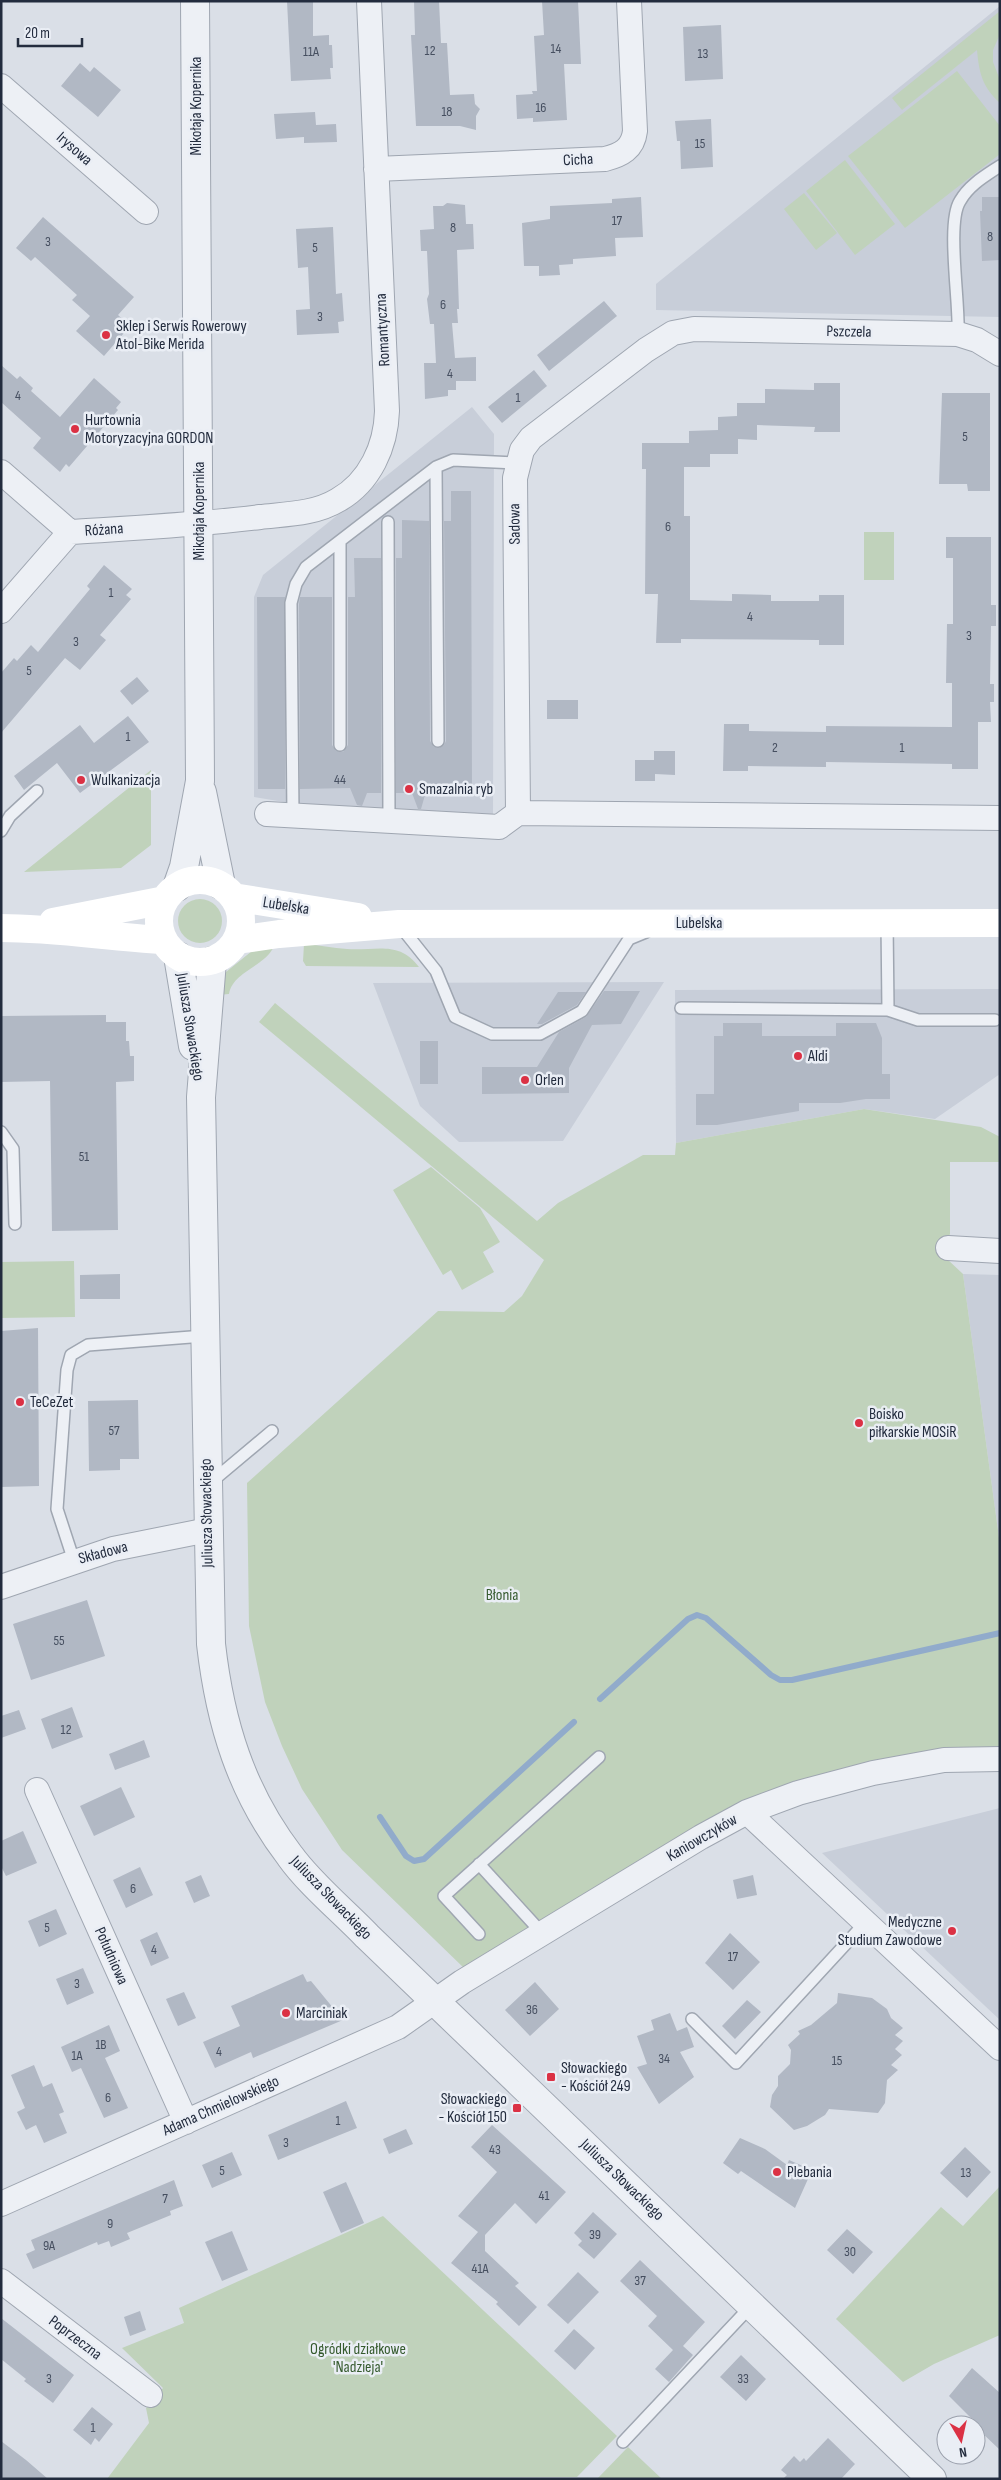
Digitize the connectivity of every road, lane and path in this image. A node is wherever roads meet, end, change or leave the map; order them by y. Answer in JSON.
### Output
{"nodes":[{"id":1,"x":195,"y":1,"type":"edge"},
{"id":2,"x":368,"y":1,"type":"edge"},
{"id":3,"x":629,"y":1,"type":"edge"},
{"id":4,"x":1,"y":86,"type":"edge"},
{"id":5,"x":1000,"y":166,"type":"edge"},
{"id":6,"x":376,"y":169,"type":"junction"},
{"id":7,"x":146,"y":212,"type":"dead end"},
{"id":8,"x":694,"y":328,"type":"joint"},
{"id":9,"x":958,"y":334,"type":"junction"},
{"id":10,"x":1000,"y":354,"type":"edge"},
{"id":11,"x":517,"y":463,"type":"junction"},
{"id":12,"x":436,"y":467,"type":"junction"},
{"id":13,"x":1,"y":472,"type":"edge"},
{"id":14,"x":388,"y":522,"type":"dead end"},
{"id":15,"x":199,"y":524,"type":"junction"},
{"id":16,"x":70,"y":532,"type":"junction"},
{"id":17,"x":340,"y":542,"type":"junction"},
{"id":18,"x":1,"y":611,"type":"edge"},
{"id":19,"x":438,"y":741,"type":"dead end"},
{"id":20,"x":340,"y":745,"type":"dead end"},
{"id":21,"x":200,"y":781,"type":"junction"},
{"id":22,"x":37,"y":792,"type":"dead end"},
{"id":23,"x":518,"y":813,"type":"junction"},
{"id":24,"x":267,"y":814,"type":"dead end"},
{"id":25,"x":293,"y":816,"type":"junction"},
{"id":26,"x":1000,"y":818,"type":"edge"},
{"id":27,"x":389,"y":822,"type":"junction"},
{"id":28,"x":1,"y":831,"type":"edge"},
{"id":29,"x":227,"y":891,"type":"junction"},
{"id":30,"x":171,"y":894,"type":"junction"},
{"id":31,"x":887,"y":922,"type":"junction"},
{"id":32,"x":1000,"y":923,"type":"edge"},
{"id":33,"x":398,"y":924,"type":"junction"},
{"id":34,"x":665,"y":924,"type":"junction"},
{"id":35,"x":14,"y":928,"type":"edge"},
{"id":36,"x":237,"y":940,"type":"junction"},
{"id":37,"x":171,"y":948,"type":"junction"},
{"id":38,"x":212,"y":961,"type":"junction"},
{"id":39,"x":681,"y":1008,"type":"dead end"},
{"id":40,"x":888,"y":1010,"type":"junction"},
{"id":41,"x":995,"y":1020,"type":"dead end"},
{"id":42,"x":201,"y":1097,"type":"junction"},
{"id":43,"x":1,"y":1132,"type":"edge"},
{"id":44,"x":16,"y":1224,"type":"dead end"},
{"id":45,"x":948,"y":1248,"type":"dead end"},
{"id":46,"x":1000,"y":1250,"type":"edge"},
{"id":47,"x":204,"y":1336,"type":"junction"},
{"id":48,"x":272,"y":1431,"type":"dead end"},
{"id":49,"x":206,"y":1486,"type":"junction"},
{"id":50,"x":208,"y":1530,"type":"junction"},
{"id":51,"x":74,"y":1561,"type":"junction"},
{"id":52,"x":1,"y":1587,"type":"edge"},
{"id":53,"x":599,"y":1757,"type":"dead end"},
{"id":54,"x":1000,"y":1759,"type":"edge"},
{"id":55,"x":37,"y":1790,"type":"dead end"},
{"id":56,"x":747,"y":1812,"type":"junction"},
{"id":57,"x":479,"y":1864,"type":"junction"},
{"id":58,"x":865,"y":1923,"type":"junction"},
{"id":59,"x":542,"y":1933,"type":"junction"},
{"id":60,"x":479,"y":1934,"type":"dead end"},
{"id":61,"x":435,"y":2000,"type":"junction"},
{"id":62,"x":692,"y":2019,"type":"dead end"},
{"id":63,"x":1000,"y":2048,"type":"edge"},
{"id":64,"x":186,"y":2122,"type":"junction"},
{"id":65,"x":1,"y":2204,"type":"edge"},
{"id":66,"x":1,"y":2282,"type":"edge"},
{"id":67,"x":752,"y":2305,"type":"junction"},
{"id":68,"x":150,"y":2395,"type":"dead end"},
{"id":69,"x":623,"y":2442,"type":"dead end"},
{"id":70,"x":932,"y":2479,"type":"edge"}],
"edges":[{"from":1,"to":15,"type":"street","name":"Mikołaja Kopernika"},
{"from":2,"to":6,"type":"street","name":"Romantyczna"},
{"from":3,"to":6,"type":"street","name":"Cicha"},
{"from":4,"to":7,"type":"street","name":"Irysowa"},
{"from":5,"to":9,"type":"lane"},
{"from":6,"to":15,"type":"street","name":"Romantyczna"},
{"from":8,"to":9,"type":"street","name":"Pszczela"},
{"from":8,"to":11,"type":"street","name":"Sadowa"},
{"from":9,"to":10,"type":"street","name":"Pszczela"},
{"from":11,"to":12,"type":"lane"},
{"from":11,"to":23,"type":"street","name":"Sadowa"},
{"from":12,"to":17,"type":"lane"},
{"from":12,"to":19,"type":"lane"},
{"from":13,"to":16,"type":"street","name":"Różana"},
{"from":14,"to":27,"type":"lane"},
{"from":15,"to":16,"type":"street","name":"Różana"},
{"from":15,"to":21,"type":"street","name":"Mikołaja Kopernika"},
{"from":16,"to":18,"type":"street"},
{"from":17,"to":20,"type":"lane"},
{"from":17,"to":25,"type":"lane"},
{"from":21,"to":29,"type":"street","name":"Mikołaja Kopernika"},
{"from":21,"to":30,"type":"street","name":"Mikołaja Kopernika"},
{"from":22,"to":28,"type":"lane"},
{"from":23,"to":26,"type":"street"},
{"from":23,"to":27,"type":"street"},
{"from":24,"to":25,"type":"street"},
{"from":25,"to":27,"type":"street"},
{"from":29,"to":30,"type":"main road"},
{"from":29,"to":33,"type":"main road","name":"Lubelska"},
{"from":29,"to":36,"type":"main road"},
{"from":30,"to":35,"type":"main road"},
{"from":30,"to":37,"type":"main road"},
{"from":31,"to":32,"type":"main road","name":"Lubelska"},
{"from":31,"to":34,"type":"main road","name":"Lubelska"},
{"from":31,"to":40,"type":"lane"},
{"from":33,"to":34,"type":"main road","name":"Lubelska"},
{"from":33,"to":34,"type":"lane"},
{"from":33,"to":36,"type":"main road","name":"Lubelska"},
{"from":35,"to":37,"type":"main road"},
{"from":36,"to":38,"type":"main road"},
{"from":37,"to":38,"type":"main road"},
{"from":37,"to":42,"type":"street","name":"Juliusza Słowackiego"},
{"from":38,"to":42,"type":"street","name":"Juliusza Słowackiego"},
{"from":39,"to":40,"type":"lane"},
{"from":40,"to":41,"type":"lane"},
{"from":42,"to":47,"type":"street","name":"Juliusza Słowackiego"},
{"from":43,"to":44,"type":"lane"},
{"from":45,"to":46,"type":"street"},
{"from":47,"to":49,"type":"street","name":"Juliusza Słowackiego"},
{"from":47,"to":51,"type":"lane"},
{"from":48,"to":49,"type":"lane"},
{"from":49,"to":50,"type":"street","name":"Juliusza Słowackiego"},
{"from":50,"to":51,"type":"street","name":"Składowa"},
{"from":50,"to":61,"type":"street","name":"Juliusza Słowackiego"},
{"from":51,"to":52,"type":"street","name":"Składowa"},
{"from":53,"to":57,"type":"lane"},
{"from":54,"to":56,"type":"street","name":"Kaniowczyków"},
{"from":55,"to":64,"type":"street","name":"Południowa"},
{"from":56,"to":58,"type":"street"},
{"from":56,"to":59,"type":"street","name":"Kaniowczyków"},
{"from":57,"to":59,"type":"lane"},
{"from":57,"to":60,"type":"lane"},
{"from":58,"to":62,"type":"lane"},
{"from":58,"to":63,"type":"street"},
{"from":59,"to":61,"type":"street","name":"Kaniowczyków"},
{"from":61,"to":64,"type":"street","name":"Adama Chmielowskiego"},
{"from":61,"to":67,"type":"street","name":"Juliusza Słowackiego"},
{"from":64,"to":65,"type":"street","name":"Adama Chmielowskiego"},
{"from":66,"to":68,"type":"street","name":"Poprzeczna"},
{"from":67,"to":69,"type":"lane"},
{"from":67,"to":70,"type":"street","name":"Juliusza Słowackiego"}]}
